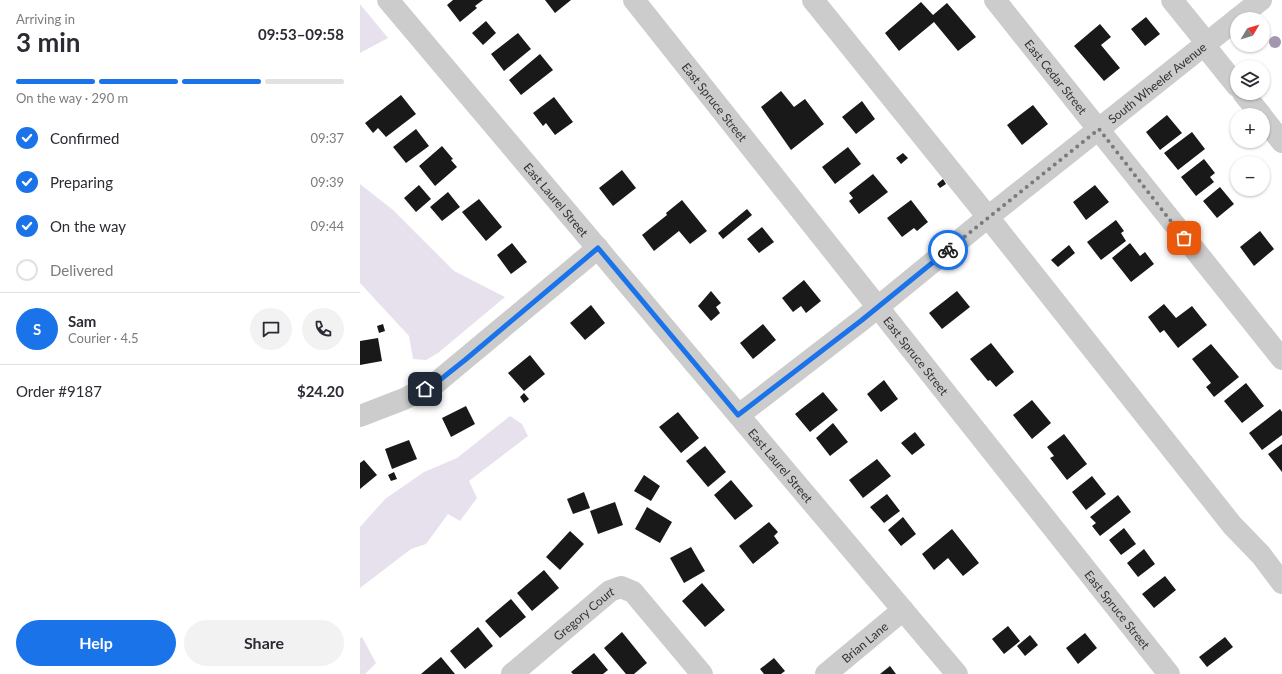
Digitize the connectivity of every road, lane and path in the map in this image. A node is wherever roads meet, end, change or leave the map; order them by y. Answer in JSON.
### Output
{"nodes":[{"id":1,"x":388,"y":0,"type":"edge"},
{"id":2,"x":634,"y":0,"type":"edge"},
{"id":3,"x":813,"y":0,"type":"edge"},
{"id":4,"x":995,"y":0,"type":"edge"},
{"id":5,"x":1172,"y":0,"type":"edge"},
{"id":6,"x":1261,"y":0,"type":"edge"},
{"id":7,"x":1246,"y":12,"type":"edge"},
{"id":8,"x":1230,"y":25,"type":"edge"},
{"id":9,"x":1204,"y":45,"type":"junction"},
{"id":10,"x":1230,"y":77,"type":"edge"},
{"id":11,"x":1249,"y":100,"type":"edge"},
{"id":12,"x":1255,"y":108,"type":"edge"},
{"id":13,"x":1270,"y":127,"type":"edge"},
{"id":14,"x":1099,"y":129,"type":"junction"},
{"id":15,"x":1282,"y":142,"type":"edge"},
{"id":16,"x":988,"y":216,"type":"junction"},
{"id":17,"x":598,"y":248,"type":"junction"},
{"id":18,"x":877,"y":308,"type":"junction"},
{"id":19,"x":1282,"y":359,"type":"edge"},
{"id":20,"x":738,"y":415,"type":"junction"},
{"id":21,"x":360,"y":416,"type":"edge"},
{"id":22,"x":1282,"y":583,"type":"edge"},
{"id":23,"x":903,"y":610,"type":"junction"},
{"id":24,"x":512,"y":674,"type":"edge"},
{"id":25,"x":702,"y":674,"type":"edge"},
{"id":26,"x":826,"y":674,"type":"edge"},
{"id":27,"x":957,"y":674,"type":"edge"},
{"id":28,"x":1169,"y":674,"type":"edge"}],
"edges":[{"from":1,"to":17,"type":"street","name":"East Laurel Street"},
{"from":2,"to":18,"type":"street","name":"East Spruce Street"},
{"from":3,"to":16,"type":"street"},
{"from":4,"to":14,"type":"street","name":"East Cedar Street"},
{"from":5,"to":9,"type":"street"},
{"from":6,"to":7,"type":"street","name":"South Wheeler Avenue"},
{"from":8,"to":9,"type":"street","name":"South Wheeler Avenue"},
{"from":9,"to":10,"type":"street"},
{"from":9,"to":14,"type":"street","name":"South Wheeler Avenue"},
{"from":11,"to":12,"type":"street"},
{"from":13,"to":15,"type":"street"},
{"from":14,"to":16,"type":"street","name":"South Wheeler Avenue"},
{"from":14,"to":19,"type":"street","name":"East Cedar Street"},
{"from":16,"to":18,"type":"street","name":"South Wheeler Avenue"},
{"from":16,"to":22,"type":"street"},
{"from":17,"to":20,"type":"street","name":"East Laurel Street"},
{"from":17,"to":21,"type":"street"},
{"from":18,"to":20,"type":"street","name":"South Wheeler Avenue"},
{"from":18,"to":28,"type":"street","name":"East Spruce Street"},
{"from":20,"to":23,"type":"street","name":"East Laurel Street"},
{"from":23,"to":26,"type":"street","name":"Brian Lane"},
{"from":23,"to":27,"type":"street","name":"East Laurel Street"},
{"from":24,"to":25,"type":"street","name":"Gregory Court"}]}
